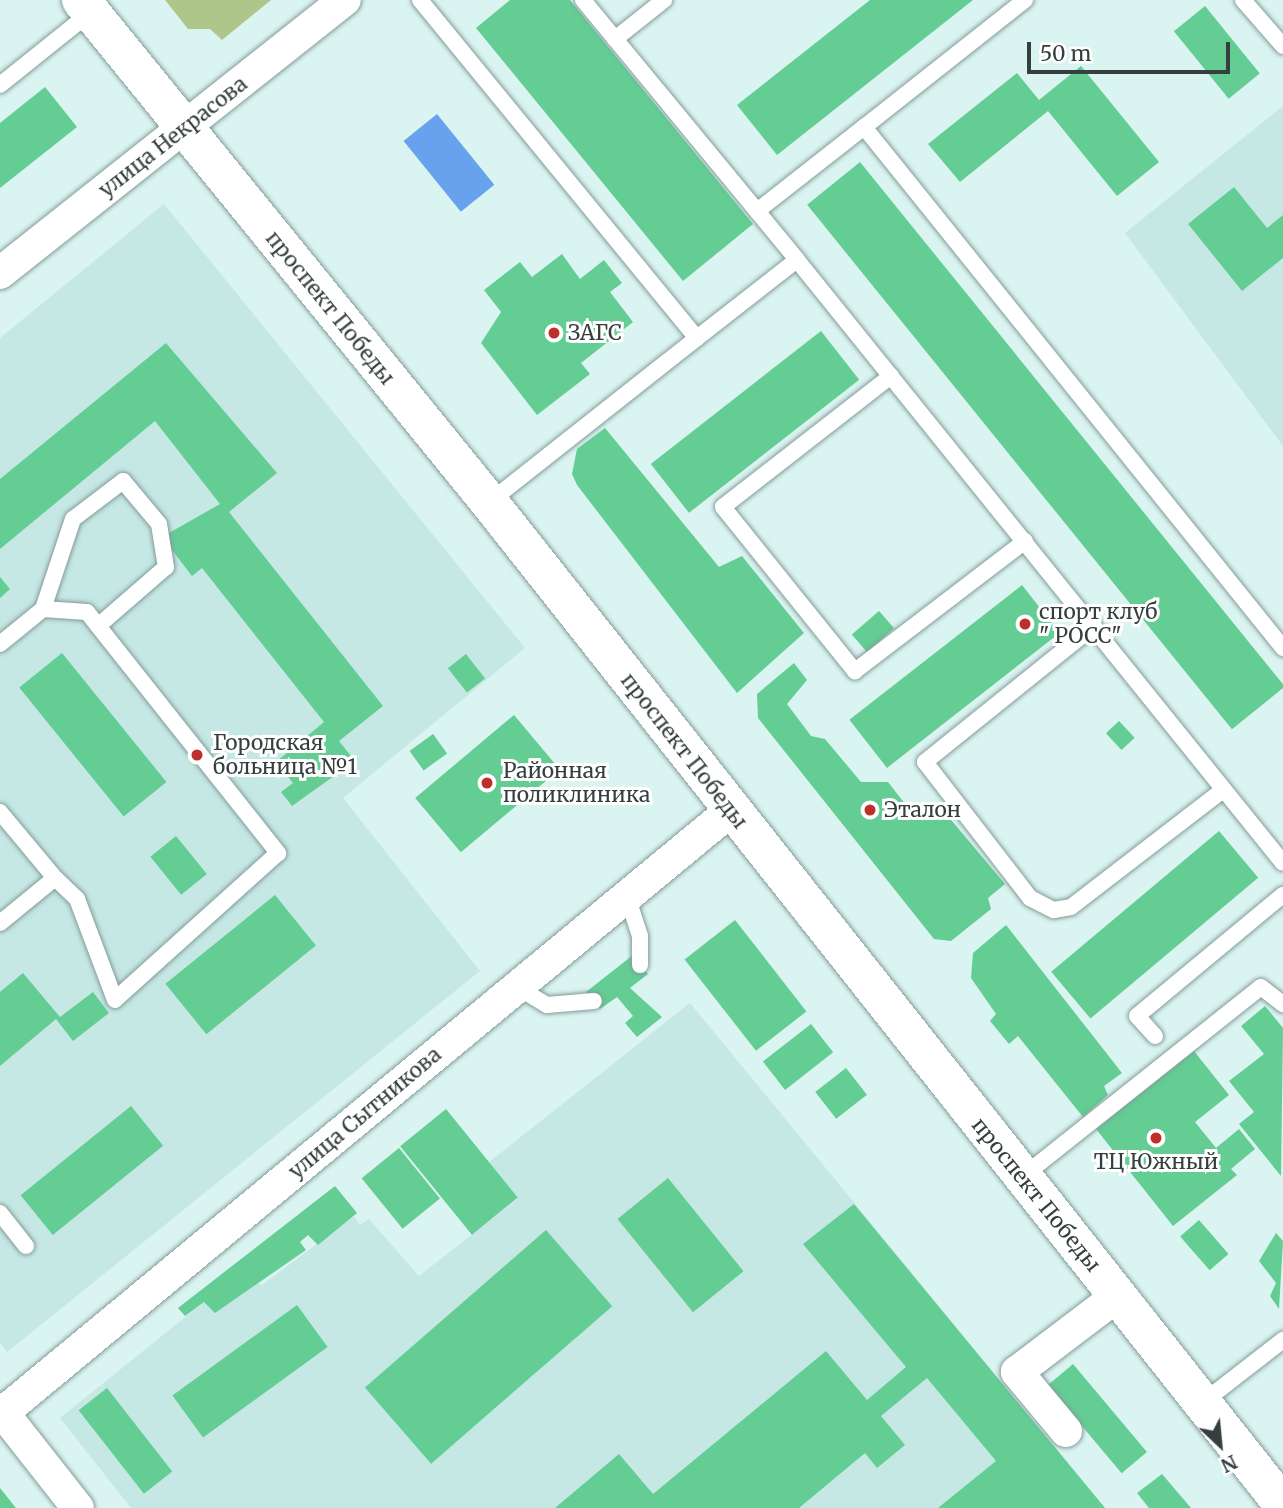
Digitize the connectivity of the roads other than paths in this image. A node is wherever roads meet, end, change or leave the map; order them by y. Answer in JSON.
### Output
{"nodes":[{"id":1,"x":345,"y":0,"type":"edge"},
{"id":2,"x":420,"y":0,"type":"edge"},
{"id":3,"x":583,"y":0,"type":"edge"},
{"id":4,"x":664,"y":0,"type":"edge"},
{"id":5,"x":1025,"y":0,"type":"edge"},
{"id":6,"x":1243,"y":0,"type":"edge"},
{"id":7,"x":86,"y":6,"type":"edge"},
{"id":8,"x":615,"y":39,"type":"junction"},
{"id":9,"x":1283,"y":46,"type":"edge"},
{"id":10,"x":0,"y":85,"type":"edge"},
{"id":11,"x":864,"y":127,"type":"junction"},
{"id":12,"x":184,"y":129,"type":"junction"},
{"id":13,"x":757,"y":211,"type":"junction"},
{"id":14,"x":797,"y":260,"type":"junction"},
{"id":15,"x":0,"y":273,"type":"edge"},
{"id":16,"x":697,"y":338,"type":"junction"},
{"id":17,"x":891,"y":376,"type":"junction"},
{"id":18,"x":488,"y":502,"type":"junction"},
{"id":19,"x":1025,"y":541,"type":"junction"},
{"id":20,"x":43,"y":609,"type":"junction"},
{"id":21,"x":98,"y":626,"type":"junction"},
{"id":22,"x":1094,"y":626,"type":"junction"},
{"id":23,"x":0,"y":644,"type":"edge"},
{"id":24,"x":1283,"y":648,"type":"edge"},
{"id":25,"x":1223,"y":790,"type":"junction"},
{"id":26,"x":730,"y":810,"type":"junction"},
{"id":27,"x":0,"y":813,"type":"edge"},
{"id":28,"x":1283,"y":863,"type":"edge"},
{"id":29,"x":55,"y":878,"type":"junction"},
{"id":30,"x":1283,"y":895,"type":"edge"},
{"id":31,"x":627,"y":896,"type":"junction"},
{"id":32,"x":0,"y":923,"type":"edge"},
{"id":33,"x":640,"y":965,"type":"dead end"},
{"id":34,"x":517,"y":987,"type":"junction"},
{"id":35,"x":594,"y":1001,"type":"dead end"},
{"id":36,"x":1283,"y":1004,"type":"edge"},
{"id":37,"x":1154,"y":1036,"type":"dead end"},
{"id":38,"x":1022,"y":1177,"type":"junction"},
{"id":39,"x":0,"y":1213,"type":"edge"},
{"id":40,"x":26,"y":1246,"type":"dead end"},
{"id":41,"x":1116,"y":1296,"type":"junction"},
{"id":42,"x":1283,"y":1340,"type":"edge"},
{"id":43,"x":1202,"y":1403,"type":"junction"},
{"id":44,"x":1,"y":1412,"type":"edge"},
{"id":45,"x":1066,"y":1431,"type":"dead end"},
{"id":46,"x":1283,"y":1505,"type":"edge"},
{"id":47,"x":78,"y":1508,"type":"edge"}],
"edges":[{"from":1,"to":12,"type":"street","name":"улица Некрасова"},
{"from":2,"to":16,"type":"lane"},
{"from":3,"to":8,"type":"lane"},
{"from":4,"to":8,"type":"lane"},
{"from":5,"to":11,"type":"lane"},
{"from":6,"to":9,"type":"lane"},
{"from":7,"to":10,"type":"lane"},
{"from":7,"to":12,"type":"street","name":"проспект Победы"},
{"from":8,"to":13,"type":"lane"},
{"from":11,"to":13,"type":"lane"},
{"from":11,"to":24,"type":"lane"},
{"from":12,"to":15,"type":"street","name":"улица Некрасова"},
{"from":12,"to":18,"type":"street","name":"проспект Победы"},
{"from":13,"to":14,"type":"lane"},
{"from":14,"to":16,"type":"lane"},
{"from":14,"to":17,"type":"lane"},
{"from":16,"to":18,"type":"lane"},
{"from":17,"to":19,"type":"lane"},
{"from":17,"to":19,"type":"lane"},
{"from":18,"to":26,"type":"street","name":"проспект Победы"},
{"from":19,"to":22,"type":"lane"},
{"from":20,"to":21,"type":"lane"},
{"from":20,"to":21,"type":"lane"},
{"from":20,"to":23,"type":"lane"},
{"from":21,"to":29,"type":"lane"},
{"from":22,"to":25,"type":"lane"},
{"from":22,"to":25,"type":"lane"},
{"from":25,"to":28,"type":"lane"},
{"from":26,"to":31,"type":"street","name":"улица Сытникова"},
{"from":26,"to":38,"type":"street","name":"проспект Победы"},
{"from":27,"to":29,"type":"lane"},
{"from":29,"to":32,"type":"lane"},
{"from":30,"to":37,"type":"lane"},
{"from":31,"to":33,"type":"lane"},
{"from":31,"to":34,"type":"street","name":"улица Сытникова"},
{"from":34,"to":35,"type":"lane"},
{"from":34,"to":44,"type":"street","name":"улица Сытникова"},
{"from":36,"to":38,"type":"lane"},
{"from":38,"to":41,"type":"street","name":"проспект Победы"},
{"from":39,"to":40,"type":"lane"},
{"from":41,"to":43,"type":"street","name":"проспект Победы"},
{"from":41,"to":45,"type":"street"},
{"from":42,"to":43,"type":"lane"},
{"from":43,"to":46,"type":"street","name":"проспект Победы"},
{"from":44,"to":47,"type":"street"}]}
